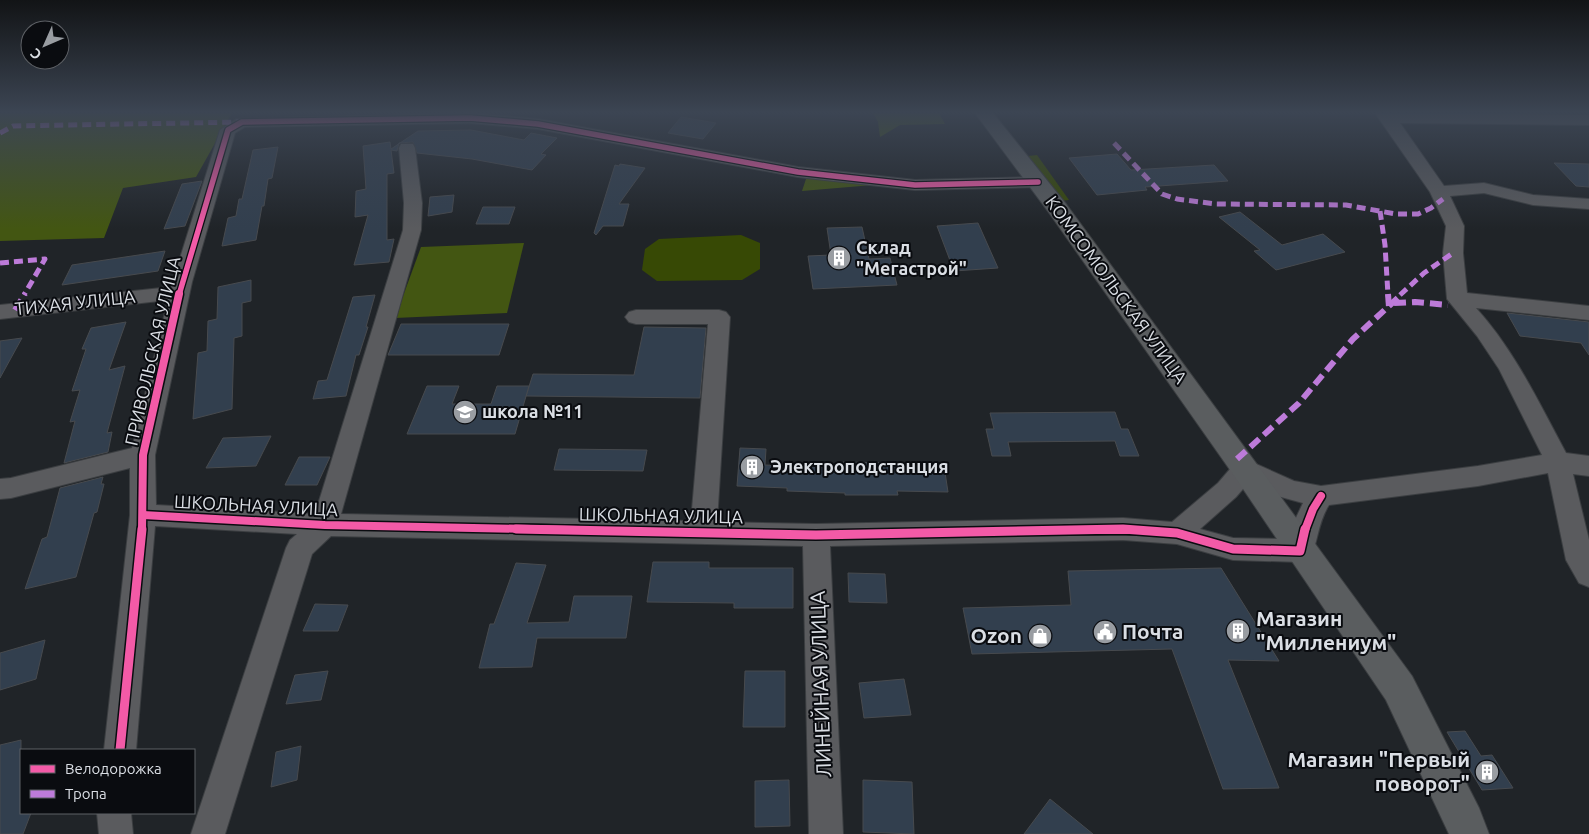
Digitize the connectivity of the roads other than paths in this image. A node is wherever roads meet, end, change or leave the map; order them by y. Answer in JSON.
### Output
{"nodes":[{"id":1,"x":222,"y":152,"type":"edge"},
{"id":2,"x":407,"y":152,"type":"edge"},
{"id":3,"x":689,"y":152,"type":"edge"},
{"id":4,"x":1014,"y":152,"type":"edge"},
{"id":5,"x":1412,"y":152,"type":"edge"},
{"id":6,"x":1038,"y":182,"type":"junction"},
{"id":7,"x":1440,"y":192,"type":"junction"},
{"id":8,"x":1589,"y":204,"type":"edge"},
{"id":9,"x":180,"y":292,"type":"junction"},
{"id":10,"x":1456,"y":299,"type":"junction"},
{"id":11,"x":0,"y":312,"type":"edge"},
{"id":12,"x":1589,"y":313,"type":"edge"},
{"id":13,"x":636,"y":317,"type":"dead end"},
{"id":14,"x":143,"y":455,"type":"junction"},
{"id":15,"x":1558,"y":462,"type":"junction"},
{"id":16,"x":1589,"y":466,"type":"edge"},
{"id":17,"x":1245,"y":469,"type":"junction"},
{"id":18,"x":0,"y":488,"type":"edge"},
{"id":19,"x":1321,"y":496,"type":"junction"},
{"id":20,"x":143,"y":516,"type":"junction"},
{"id":21,"x":325,"y":525,"type":"junction"},
{"id":22,"x":703,"y":532,"type":"junction"},
{"id":23,"x":1177,"y":533,"type":"junction"},
{"id":24,"x":816,"y":535,"type":"junction"},
{"id":25,"x":1300,"y":550,"type":"junction"},
{"id":26,"x":1589,"y":575,"type":"edge"},
{"id":27,"x":120,"y":749,"type":"edge"},
{"id":28,"x":114,"y":814,"type":"edge"},
{"id":29,"x":116,"y":834,"type":"edge"},
{"id":30,"x":208,"y":834,"type":"edge"},
{"id":31,"x":826,"y":834,"type":"edge"},
{"id":32,"x":1469,"y":834,"type":"edge"}],
"edges":[{"from":1,"to":9,"type":"street","name":"ПРИВОЛЬСКАЯ УЛИЦА"},
{"from":2,"to":21,"type":"street","name":"ШКОЛЬНАЯ УЛИЦА"},
{"from":3,"to":6,"type":"street","name":"ПРИВОЛЬСКАЯ УЛИЦА"},
{"from":4,"to":6,"type":"main road","name":"КОМСОМОЛЬСКАЯ УЛИЦА"},
{"from":5,"to":7,"type":"street"},
{"from":6,"to":17,"type":"main road","name":"КОМСОМОЛЬСКАЯ УЛИЦА"},
{"from":7,"to":8,"type":"street"},
{"from":7,"to":10,"type":"street"},
{"from":9,"to":11,"type":"street","name":"ТИХАЯ УЛИЦА"},
{"from":9,"to":14,"type":"street","name":"ПРИВОЛЬСКАЯ УЛИЦА"},
{"from":10,"to":12,"type":"street"},
{"from":10,"to":15,"type":"street"},
{"from":13,"to":22,"type":"street"},
{"from":14,"to":18,"type":"street"},
{"from":14,"to":20,"type":"street","name":"ПРИВОЛЬСКАЯ УЛИЦА"},
{"from":15,"to":16,"type":"street"},
{"from":15,"to":19,"type":"street"},
{"from":15,"to":26,"type":"street"},
{"from":17,"to":19,"type":"street"},
{"from":17,"to":23,"type":"street"},
{"from":17,"to":25,"type":"main road","name":"КОМСОМОЛЬСКАЯ УЛИЦА"},
{"from":19,"to":25,"type":"street"},
{"from":20,"to":21,"type":"street","name":"ШКОЛЬНАЯ УЛИЦА"},
{"from":20,"to":27,"type":"street","name":"ПРИВОЛЬСКАЯ УЛИЦА"},
{"from":21,"to":22,"type":"street","name":"ШКОЛЬНАЯ УЛИЦА"},
{"from":21,"to":30,"type":"street","name":"ШКОЛЬНАЯ УЛИЦА"},
{"from":22,"to":24,"type":"street","name":"ШКОЛЬНАЯ УЛИЦА"},
{"from":23,"to":24,"type":"street","name":"ШКОЛЬНАЯ УЛИЦА"},
{"from":23,"to":25,"type":"street","name":"ШКОЛЬНАЯ УЛИЦА"},
{"from":24,"to":31,"type":"street","name":"ЛИНЕЙНАЯ УЛИЦА"},
{"from":25,"to":32,"type":"main road","name":"КОМСОМОЛЬСКАЯ УЛИЦА"},
{"from":28,"to":29,"type":"street"}]}
